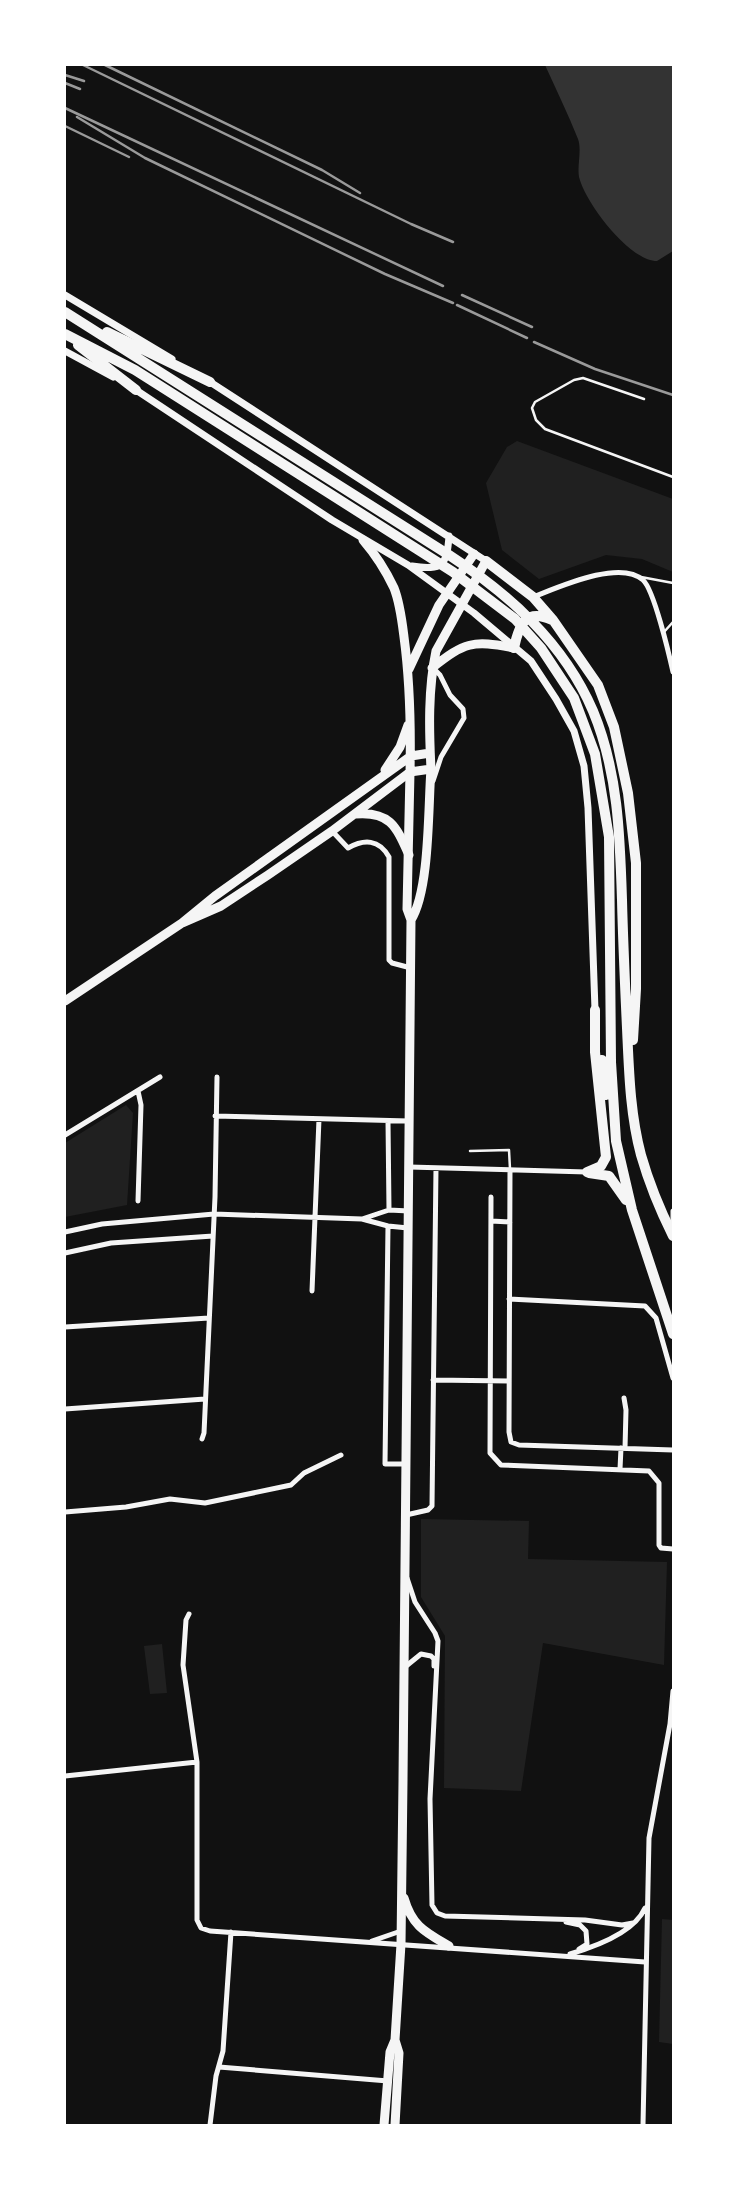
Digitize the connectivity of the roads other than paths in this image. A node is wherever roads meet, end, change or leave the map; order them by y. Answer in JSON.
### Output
{"nodes":[{"id":1,"x":65,"y":295,"type":"edge"},
{"id":2,"x":65,"y":312,"type":"edge"},
{"id":3,"x":85,"y":324,"type":"junction"},
{"id":4,"x":66,"y":334,"type":"edge"},
{"id":5,"x":65,"y":351,"type":"edge"},
{"id":6,"x":210,"y":382,"type":"junction"},
{"id":7,"x":136,"y":390,"type":"junction"},
{"id":8,"x":644,"y":400,"type":"dead end"},
{"id":9,"x":236,"y":427,"type":"junction"},
{"id":10,"x":673,"y":477,"type":"edge"},
{"id":11,"x":449,"y":536,"type":"junction"},
{"id":12,"x":363,"y":540,"type":"junction"},
{"id":13,"x":474,"y":554,"type":"junction"},
{"id":14,"x":486,"y":561,"type":"junction"},
{"id":15,"x":408,"y":566,"type":"junction"},
{"id":16,"x":637,"y":576,"type":"junction"},
{"id":17,"x":673,"y":583,"type":"edge"},
{"id":18,"x":447,"y":592,"type":"junction"},
{"id":19,"x":533,"y":597,"type":"junction"},
{"id":20,"x":462,"y":603,"type":"junction"},
{"id":21,"x":553,"y":620,"type":"junction"},
{"id":22,"x":673,"y":622,"type":"edge"},
{"id":23,"x":662,"y":634,"type":"junction"},
{"id":24,"x":514,"y":648,"type":"junction"},
{"id":25,"x":432,"y":668,"type":"junction"},
{"id":26,"x":409,"y":669,"type":"junction"},
{"id":27,"x":673,"y":672,"type":"edge"},
{"id":28,"x":412,"y":712,"type":"junction"},
{"id":29,"x":430,"y":753,"type":"junction"},
{"id":30,"x":411,"y":756,"type":"junction"},
{"id":31,"x":430,"y":769,"type":"junction"},
{"id":32,"x":410,"y":772,"type":"junction"},
{"id":33,"x":377,"y":780,"type":"junction"},
{"id":34,"x":429,"y":794,"type":"junction"},
{"id":35,"x":355,"y":814,"type":"junction"},
{"id":36,"x":332,"y":831,"type":"junction"},
{"id":37,"x":410,"y":855,"type":"junction"},
{"id":38,"x":411,"y":920,"type":"junction"},
{"id":39,"x":182,"y":923,"type":"junction"},
{"id":40,"x":411,"y":968,"type":"junction"},
{"id":41,"x":65,"y":1001,"type":"edge"},
{"id":42,"x":596,"y":1010,"type":"junction"},
{"id":43,"x":629,"y":1073,"type":"junction"},
{"id":44,"x":160,"y":1077,"type":"dead end"},
{"id":45,"x":216,"y":1077,"type":"dead end"},
{"id":46,"x":138,"y":1090,"type":"junction"},
{"id":47,"x":215,"y":1116,"type":"junction"},
{"id":48,"x":319,"y":1119,"type":"junction"},
{"id":49,"x":388,"y":1121,"type":"junction"},
{"id":50,"x":409,"y":1121,"type":"junction"},
{"id":51,"x":65,"y":1135,"type":"edge"},
{"id":52,"x":616,"y":1141,"type":"junction"},
{"id":53,"x":470,"y":1151,"type":"dead end"},
{"id":54,"x":409,"y":1167,"type":"junction"},
{"id":55,"x":436,"y":1168,"type":"junction"},
{"id":56,"x":510,"y":1170,"type":"junction"},
{"id":57,"x":587,"y":1172,"type":"junction"},
{"id":58,"x":491,"y":1197,"type":"dead end"},
{"id":59,"x":138,"y":1201,"type":"dead end"},
{"id":60,"x":389,"y":1210,"type":"junction"},
{"id":61,"x":632,"y":1210,"type":"junction"},
{"id":62,"x":409,"y":1211,"type":"junction"},
{"id":63,"x":673,"y":1211,"type":"edge"},
{"id":64,"x":214,"y":1214,"type":"junction"},
{"id":65,"x":315,"y":1217,"type":"junction"},
{"id":66,"x":362,"y":1219,"type":"junction"},
{"id":67,"x":491,"y":1221,"type":"junction"},
{"id":68,"x":510,"y":1222,"type":"junction"},
{"id":69,"x":388,"y":1226,"type":"junction"},
{"id":70,"x":673,"y":1227,"type":"edge"},
{"id":71,"x":408,"y":1228,"type":"junction"},
{"id":72,"x":65,"y":1232,"type":"edge"},
{"id":73,"x":213,"y":1236,"type":"junction"},
{"id":74,"x":673,"y":1236,"type":"edge"},
{"id":75,"x":65,"y":1253,"type":"edge"},
{"id":76,"x":312,"y":1291,"type":"dead end"},
{"id":77,"x":510,"y":1299,"type":"junction"},
{"id":78,"x":209,"y":1318,"type":"junction"},
{"id":79,"x":65,"y":1327,"type":"edge"},
{"id":80,"x":673,"y":1334,"type":"edge"},
{"id":81,"x":673,"y":1378,"type":"edge"},
{"id":82,"x":433,"y":1380,"type":"junction"},
{"id":83,"x":490,"y":1381,"type":"junction"},
{"id":84,"x":509,"y":1381,"type":"junction"},
{"id":85,"x":624,"y":1398,"type":"dead end"},
{"id":86,"x":206,"y":1399,"type":"junction"},
{"id":87,"x":65,"y":1409,"type":"edge"},
{"id":88,"x":202,"y":1439,"type":"dead end"},
{"id":89,"x":623,"y":1448,"type":"junction"},
{"id":90,"x":673,"y":1450,"type":"edge"},
{"id":91,"x":341,"y":1455,"type":"dead end"},
{"id":92,"x":406,"y":1464,"type":"junction"},
{"id":93,"x":620,"y":1469,"type":"junction"},
{"id":94,"x":65,"y":1512,"type":"edge"},
{"id":95,"x":406,"y":1515,"type":"junction"},
{"id":96,"x":673,"y":1549,"type":"edge"},
{"id":97,"x":405,"y":1571,"type":"junction"},
{"id":98,"x":189,"y":1614,"type":"dead end"},
{"id":99,"x":404,"y":1667,"type":"junction"},
{"id":100,"x":435,"y":1678,"type":"junction"},
{"id":101,"x":673,"y":1691,"type":"edge"},
{"id":102,"x":197,"y":1762,"type":"junction"},
{"id":103,"x":65,"y":1776,"type":"edge"},
{"id":104,"x":402,"y":1888,"type":"junction"},
{"id":105,"x":647,"y":1904,"type":"junction"},
{"id":106,"x":554,"y":1920,"type":"junction"},
{"id":107,"x":633,"y":1923,"type":"junction"},
{"id":108,"x":401,"y":1931,"type":"junction"},
{"id":109,"x":231,"y":1932,"type":"junction"},
{"id":110,"x":367,"y":1942,"type":"junction"},
{"id":111,"x":401,"y":1944,"type":"junction"},
{"id":112,"x":449,"y":1946,"type":"junction"},
{"id":113,"x":564,"y":1956,"type":"junction"},
{"id":114,"x":645,"y":1962,"type":"junction"},
{"id":115,"x":395,"y":2040,"type":"junction"},
{"id":116,"x":219,"y":2067,"type":"junction"},
{"id":117,"x":388,"y":2081,"type":"junction"},
{"id":118,"x":210,"y":2125,"type":"edge"},
{"id":119,"x":384,"y":2125,"type":"edge"},
{"id":120,"x":395,"y":2125,"type":"edge"},
{"id":121,"x":643,"y":2125,"type":"edge"}],
"edges":[{"from":1,"to":6,"type":"street"},
{"from":2,"to":3,"type":"highway"},
{"from":3,"to":6,"type":"highway"},
{"from":3,"to":9,"type":"highway"},
{"from":4,"to":7,"type":"highway"},
{"from":4,"to":9,"type":"highway"},
{"from":5,"to":7,"type":"street"},
{"from":6,"to":11,"type":"street"},
{"from":7,"to":12,"type":"street"},
{"from":8,"to":10,"type":"lane"},
{"from":9,"to":43,"type":"highway"},
{"from":9,"to":52,"type":"highway"},
{"from":11,"to":13,"type":"street"},
{"from":11,"to":15,"type":"street"},
{"from":12,"to":15,"type":"street"},
{"from":12,"to":26,"type":"main road"},
{"from":13,"to":14,"type":"street"},
{"from":13,"to":18,"type":"main road"},
{"from":14,"to":19,"type":"highway"},
{"from":14,"to":20,"type":"main road"},
{"from":15,"to":18,"type":"street"},
{"from":16,"to":17,"type":"lane"},
{"from":16,"to":19,"type":"street"},
{"from":16,"to":23,"type":"street"},
{"from":18,"to":20,"type":"street"},
{"from":18,"to":26,"type":"main road"},
{"from":19,"to":21,"type":"highway"},
{"from":20,"to":24,"type":"street"},
{"from":20,"to":25,"type":"main road"},
{"from":21,"to":24,"type":"highway"},
{"from":21,"to":43,"type":"highway"},
{"from":22,"to":23,"type":"lane"},
{"from":23,"to":27,"type":"street"},
{"from":24,"to":25,"type":"main road"},
{"from":24,"to":42,"type":"street"},
{"from":25,"to":29,"type":"main road"},
{"from":25,"to":34,"type":"street"},
{"from":26,"to":28,"type":"main road"},
{"from":28,"to":30,"type":"main road"},
{"from":28,"to":33,"type":"main road"},
{"from":29,"to":30,"type":"main road"},
{"from":29,"to":31,"type":"main road"},
{"from":30,"to":32,"type":"main road"},
{"from":30,"to":33,"type":"main road"},
{"from":31,"to":32,"type":"main road"},
{"from":31,"to":34,"type":"main road"},
{"from":32,"to":35,"type":"main road"},
{"from":32,"to":37,"type":"main road"},
{"from":33,"to":39,"type":"main road"},
{"from":34,"to":38,"type":"main road"},
{"from":35,"to":36,"type":"main road"},
{"from":35,"to":37,"type":"main road"},
{"from":36,"to":39,"type":"main road"},
{"from":36,"to":40,"type":"street"},
{"from":37,"to":38,"type":"main road"},
{"from":38,"to":40,"type":"main road"},
{"from":39,"to":41,"type":"main road"},
{"from":40,"to":50,"type":"main road"},
{"from":42,"to":52,"type":"highway"},
{"from":42,"to":57,"type":"highway"},
{"from":43,"to":74,"type":"highway"},
{"from":44,"to":46,"type":"street"},
{"from":45,"to":47,"type":"street"},
{"from":46,"to":51,"type":"street"},
{"from":46,"to":59,"type":"street"},
{"from":47,"to":48,"type":"street"},
{"from":47,"to":64,"type":"street"},
{"from":48,"to":49,"type":"street"},
{"from":48,"to":65,"type":"street"},
{"from":49,"to":50,"type":"street"},
{"from":49,"to":60,"type":"street"},
{"from":50,"to":54,"type":"main road"},
{"from":52,"to":61,"type":"highway"},
{"from":53,"to":56,"type":"lane"},
{"from":54,"to":55,"type":"street"},
{"from":54,"to":62,"type":"main road"},
{"from":55,"to":56,"type":"street"},
{"from":55,"to":82,"type":"street"},
{"from":56,"to":57,"type":"street"},
{"from":56,"to":68,"type":"street"},
{"from":57,"to":61,"type":"highway"},
{"from":58,"to":67,"type":"street"},
{"from":60,"to":62,"type":"street"},
{"from":60,"to":66,"type":"street"},
{"from":61,"to":80,"type":"highway"},
{"from":62,"to":71,"type":"main road"},
{"from":63,"to":70,"type":"street"},
{"from":64,"to":65,"type":"street"},
{"from":64,"to":72,"type":"street"},
{"from":64,"to":73,"type":"street"},
{"from":65,"to":66,"type":"street"},
{"from":65,"to":76,"type":"street"},
{"from":66,"to":69,"type":"street"},
{"from":67,"to":68,"type":"street"},
{"from":67,"to":83,"type":"street"},
{"from":68,"to":77,"type":"street"},
{"from":69,"to":71,"type":"street"},
{"from":69,"to":92,"type":"street"},
{"from":71,"to":92,"type":"main road"},
{"from":73,"to":75,"type":"street"},
{"from":73,"to":78,"type":"street"},
{"from":77,"to":81,"type":"street"},
{"from":77,"to":84,"type":"street"},
{"from":78,"to":79,"type":"street"},
{"from":78,"to":86,"type":"street"},
{"from":82,"to":83,"type":"street"},
{"from":82,"to":95,"type":"street"},
{"from":83,"to":84,"type":"street"},
{"from":83,"to":93,"type":"street"},
{"from":84,"to":89,"type":"street"},
{"from":85,"to":89,"type":"street"},
{"from":86,"to":87,"type":"street"},
{"from":86,"to":88,"type":"street"},
{"from":89,"to":90,"type":"street"},
{"from":89,"to":93,"type":"street"},
{"from":91,"to":94,"type":"street"},
{"from":92,"to":95,"type":"main road"},
{"from":93,"to":96,"type":"street"},
{"from":95,"to":97,"type":"main road"},
{"from":97,"to":99,"type":"main road"},
{"from":97,"to":100,"type":"street"},
{"from":98,"to":102,"type":"street"},
{"from":99,"to":100,"type":"street"},
{"from":99,"to":104,"type":"main road"},
{"from":100,"to":106,"type":"street"},
{"from":101,"to":105,"type":"street"},
{"from":102,"to":103,"type":"street"},
{"from":102,"to":109,"type":"street"},
{"from":104,"to":108,"type":"main road"},
{"from":104,"to":112,"type":"main road"},
{"from":105,"to":107,"type":"street"},
{"from":105,"to":114,"type":"street"},
{"from":106,"to":107,"type":"street"},
{"from":106,"to":113,"type":"street"},
{"from":107,"to":113,"type":"street"},
{"from":108,"to":110,"type":"street"},
{"from":108,"to":111,"type":"main road"},
{"from":109,"to":110,"type":"street"},
{"from":109,"to":116,"type":"street"},
{"from":110,"to":111,"type":"street"},
{"from":111,"to":112,"type":"street"},
{"from":111,"to":115,"type":"main road"},
{"from":112,"to":113,"type":"street"},
{"from":113,"to":114,"type":"street"},
{"from":114,"to":121,"type":"street"},
{"from":115,"to":117,"type":"main road"},
{"from":115,"to":120,"type":"main road"},
{"from":116,"to":117,"type":"street"},
{"from":116,"to":118,"type":"street"},
{"from":117,"to":119,"type":"main road"}]}
